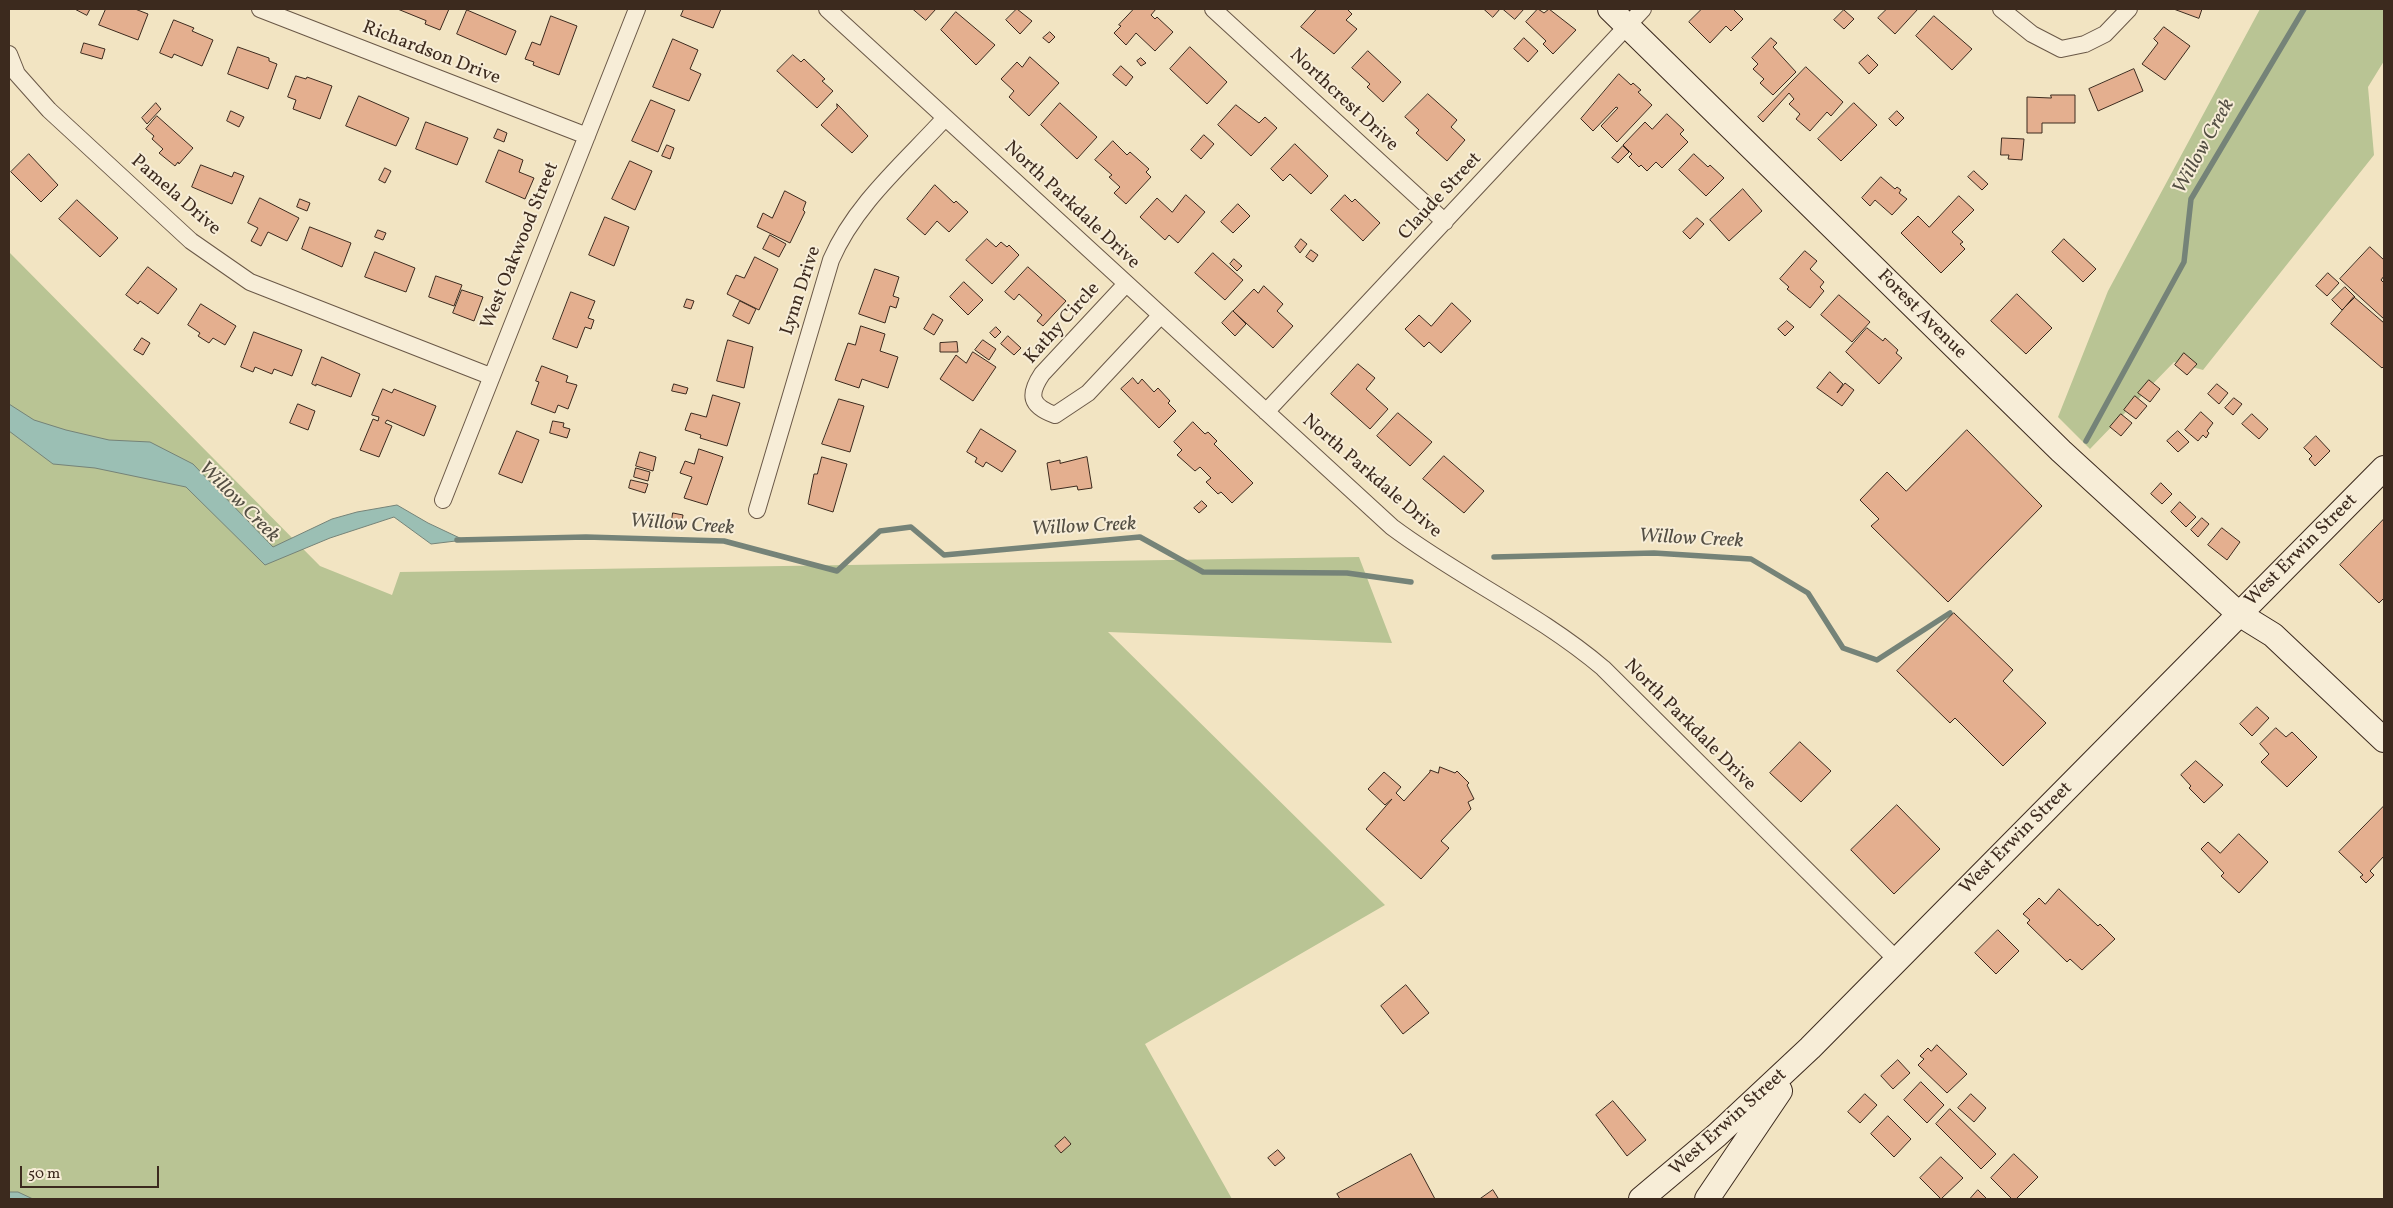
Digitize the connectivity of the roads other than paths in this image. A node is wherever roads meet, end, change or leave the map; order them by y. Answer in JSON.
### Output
{"nodes":[{"id":1,"x":260,"y":9,"type":"edge"},
{"id":2,"x":637,"y":9,"type":"edge"},
{"id":3,"x":827,"y":9,"type":"edge"},
{"id":4,"x":1213,"y":9,"type":"edge"},
{"id":5,"x":1610,"y":9,"type":"edge"},
{"id":6,"x":2001,"y":9,"type":"edge"},
{"id":7,"x":2129,"y":9,"type":"edge"},
{"id":8,"x":1635,"y":17,"type":"edge"},
{"id":9,"x":9,"y":54,"type":"edge"},
{"id":10,"x":945,"y":118,"type":"junction"},
{"id":11,"x":587,"y":136,"type":"junction"},
{"id":12,"x":1445,"y":222,"type":"junction"},
{"id":13,"x":1126,"y":284,"type":"junction"},
{"id":14,"x":1160,"y":315,"type":"junction"},
{"id":15,"x":490,"y":376,"type":"junction"},
{"id":16,"x":1266,"y":412,"type":"junction"},
{"id":17,"x":2384,"y":468,"type":"edge"},
{"id":18,"x":443,"y":500,"type":"dead end"},
{"id":19,"x":756,"y":510,"type":"dead end"},
{"id":20,"x":2239,"y":614,"type":"junction"},
{"id":21,"x":2384,"y":740,"type":"edge"},
{"id":22,"x":1897,"y":960,"type":"junction"},
{"id":23,"x":1810,"y":1048,"type":"junction"},
{"id":24,"x":1641,"y":1199,"type":"edge"},
{"id":25,"x":1707,"y":1199,"type":"edge"}],
"edges":[{"from":1,"to":11,"type":"street","name":"Richardson Drive"},
{"from":2,"to":11,"type":"street","name":"West Oakwood Street"},
{"from":3,"to":10,"type":"street","name":"North Parkdale Drive"},
{"from":4,"to":12,"type":"street","name":"Northcrest Drive"},
{"from":5,"to":8,"type":"street","name":"Forest Avenue"},
{"from":6,"to":7,"type":"street"},
{"from":8,"to":12,"type":"street","name":"Claude Street"},
{"from":8,"to":20,"type":"street","name":"Forest Avenue"},
{"from":9,"to":15,"type":"street","name":"Pamela Drive"},
{"from":10,"to":13,"type":"street","name":"North Parkdale Drive"},
{"from":10,"to":19,"type":"street","name":"Lynn Drive"},
{"from":11,"to":15,"type":"street","name":"West Oakwood Street"},
{"from":12,"to":16,"type":"street","name":"Claude Street"},
{"from":13,"to":14,"type":"street","name":"North Parkdale Drive"},
{"from":13,"to":14,"type":"street","name":"Kathy Circle"},
{"from":14,"to":16,"type":"street","name":"North Parkdale Drive"},
{"from":15,"to":18,"type":"street","name":"West Oakwood Street"},
{"from":16,"to":22,"type":"street","name":"North Parkdale Drive"},
{"from":17,"to":20,"type":"street","name":"West Erwin Street"},
{"from":20,"to":21,"type":"street","name":"Forest Avenue"},
{"from":20,"to":22,"type":"street","name":"West Erwin Street"},
{"from":22,"to":23,"type":"street","name":"West Erwin Street"},
{"from":23,"to":24,"type":"street","name":"West Erwin Street"},
{"from":23,"to":25,"type":"street"}]}
